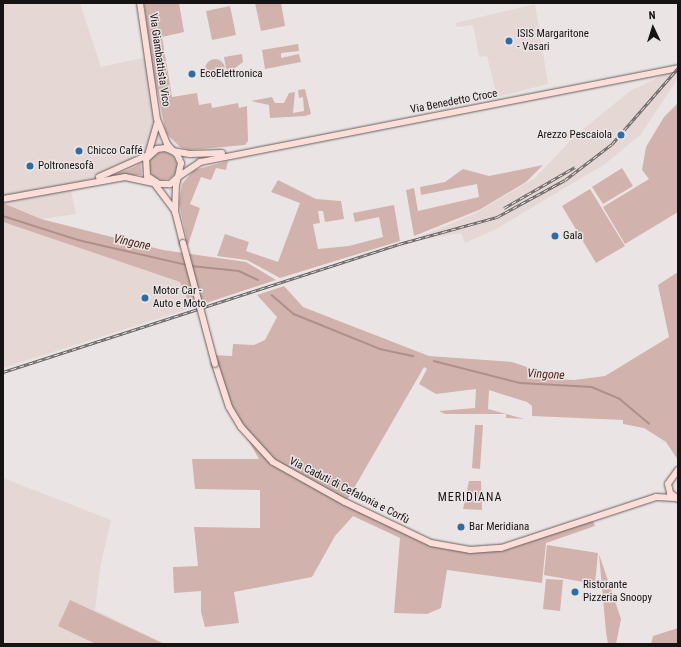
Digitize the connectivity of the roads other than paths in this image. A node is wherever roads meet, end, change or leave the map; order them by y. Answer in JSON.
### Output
{"nodes":[{"id":1,"x":140,"y":3,"type":"edge"},
{"id":2,"x":678,"y":68,"type":"edge"},
{"id":3,"x":157,"y":119,"type":"junction"},
{"id":4,"x":173,"y":151,"type":"junction"},
{"id":5,"x":234,"y":153,"type":"junction"},
{"id":6,"x":148,"y":155,"type":"junction"},
{"id":7,"x":178,"y":177,"type":"junction"},
{"id":8,"x":81,"y":183,"type":"junction"},
{"id":9,"x":154,"y":183,"type":"junction"},
{"id":10,"x":3,"y":199,"type":"edge"},
{"id":11,"x":175,"y":212,"type":"junction"},
{"id":12,"x":678,"y":470,"type":"edge"},
{"id":13,"x":668,"y":484,"type":"junction"},
{"id":14,"x":656,"y":497,"type":"junction"},
{"id":15,"x":676,"y":498,"type":"edge"}],
"edges":[{"from":1,"to":3,"type":"street","name":"Via Giambattista Vico"},
{"from":2,"to":5,"type":"street","name":"Via Benedetto Croce"},
{"from":3,"to":4,"type":"street","name":"Via Giambattista Vico"},
{"from":3,"to":6,"type":"street","name":"Via Giambattista Vico"},
{"from":4,"to":5,"type":"street","name":"Via Benedetto Croce"},
{"from":4,"to":6,"type":"street","name":"Via Benedetto Croce"},
{"from":4,"to":7,"type":"street"},
{"from":5,"to":7,"type":"street","name":"Via Benedetto Croce"},
{"from":6,"to":8,"type":"street","name":"Via Benedetto Croce"},
{"from":6,"to":9,"type":"street"},
{"from":7,"to":9,"type":"street","name":"Via Benedetto Croce"},
{"from":7,"to":11,"type":"street","name":"Via Caduti di Cefalonia e Corfù"},
{"from":8,"to":9,"type":"street","name":"Via Benedetto Croce"},
{"from":8,"to":10,"type":"street","name":"Via Benedetto Croce"},
{"from":9,"to":11,"type":"street","name":"Via Caduti di Cefalonia e Corfù"},
{"from":11,"to":14,"type":"street","name":"Via Caduti di Cefalonia e Corfù","bridge":true},
{"from":12,"to":13,"type":"street","name":"Via Caduti di Cefalonia e Corfù"},
{"from":13,"to":14,"type":"street","name":"Via Caduti di Cefalonia e Corfù"},
{"from":13,"to":15,"type":"street"},
{"from":14,"to":15,"type":"street","name":"Via Caduti di Cefalonia e Corfù"}]}
